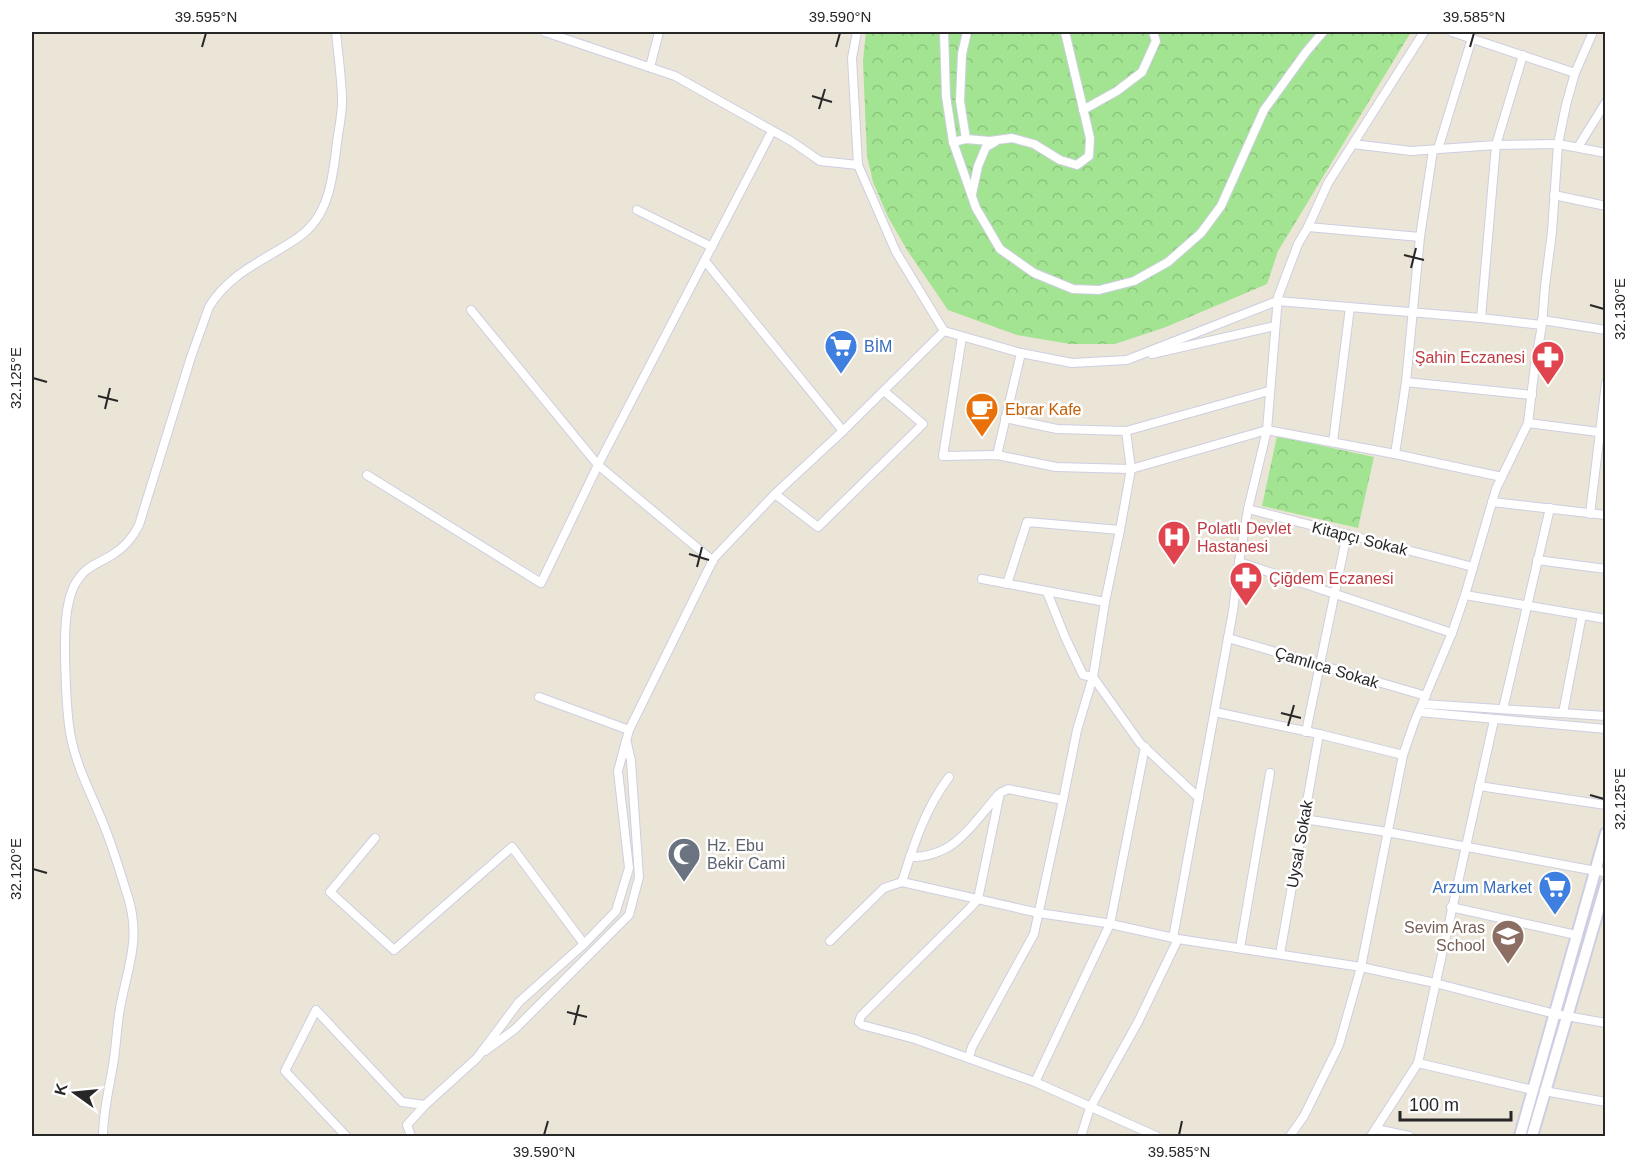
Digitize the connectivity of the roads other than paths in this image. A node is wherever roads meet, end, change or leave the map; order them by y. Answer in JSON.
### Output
{"nodes":[{"id":1,"x":336,"y":32,"type":"edge"},
{"id":2,"x":545,"y":32,"type":"edge"},
{"id":3,"x":659,"y":32,"type":"edge"},
{"id":4,"x":857,"y":32,"type":"edge"},
{"id":5,"x":944,"y":32,"type":"edge"},
{"id":6,"x":967,"y":32,"type":"edge"},
{"id":7,"x":1065,"y":32,"type":"edge"},
{"id":8,"x":1153,"y":32,"type":"edge"},
{"id":9,"x":1323,"y":32,"type":"edge"},
{"id":10,"x":1424,"y":32,"type":"edge"},
{"id":11,"x":1452,"y":32,"type":"edge"},
{"id":12,"x":1593,"y":32,"type":"edge"},
{"id":13,"x":1472,"y":38,"type":"junction"},
{"id":14,"x":1522,"y":55,"type":"junction"},
{"id":15,"x":650,"y":67,"type":"junction"},
{"id":16,"x":1575,"y":73,"type":"junction"},
{"id":17,"x":1605,"y":102,"type":"edge"},
{"id":18,"x":1083,"y":110,"type":"junction"},
{"id":19,"x":772,"y":130,"type":"junction"},
{"id":20,"x":966,"y":139,"type":"junction"},
{"id":21,"x":1000,"y":140,"type":"junction"},
{"id":22,"x":953,"y":142,"type":"junction"},
{"id":23,"x":1353,"y":144,"type":"junction"},
{"id":24,"x":1558,"y":144,"type":"junction"},
{"id":25,"x":1496,"y":145,"type":"junction"},
{"id":26,"x":1578,"y":147,"type":"junction"},
{"id":27,"x":1436,"y":149,"type":"junction"},
{"id":28,"x":1605,"y":153,"type":"edge"},
{"id":29,"x":858,"y":165,"type":"junction"},
{"id":30,"x":1554,"y":195,"type":"junction"},
{"id":31,"x":972,"y":196,"type":"junction"},
{"id":32,"x":1605,"y":206,"type":"edge"},
{"id":33,"x":637,"y":210,"type":"dead end"},
{"id":34,"x":1308,"y":227,"type":"junction"},
{"id":35,"x":1420,"y":237,"type":"junction"},
{"id":36,"x":712,"y":248,"type":"junction"},
{"id":37,"x":705,"y":261,"type":"junction"},
{"id":38,"x":1277,"y":302,"type":"junction"},
{"id":39,"x":1350,"y":307,"type":"junction"},
{"id":40,"x":471,"y":310,"type":"dead end"},
{"id":41,"x":1414,"y":313,"type":"junction"},
{"id":42,"x":1481,"y":318,"type":"junction"},
{"id":43,"x":1542,"y":323,"type":"junction"},
{"id":44,"x":1275,"y":326,"type":"junction"},
{"id":45,"x":1605,"y":330,"type":"edge"},
{"id":46,"x":944,"y":331,"type":"junction"},
{"id":47,"x":962,"y":337,"type":"junction"},
{"id":48,"x":1021,"y":353,"type":"junction"},
{"id":49,"x":1127,"y":360,"type":"junction"},
{"id":50,"x":1406,"y":382,"type":"junction"},
{"id":51,"x":1605,"y":382,"type":"edge"},
{"id":52,"x":884,"y":391,"type":"junction"},
{"id":53,"x":1269,"y":391,"type":"junction"},
{"id":54,"x":1532,"y":395,"type":"junction"},
{"id":55,"x":1005,"y":418,"type":"junction"},
{"id":56,"x":1528,"y":423,"type":"junction"},
{"id":57,"x":1126,"y":430,"type":"junction"},
{"id":58,"x":1267,"y":430,"type":"junction"},
{"id":59,"x":843,"y":431,"type":"junction"},
{"id":60,"x":1603,"y":433,"type":"edge"},
{"id":61,"x":1333,"y":442,"type":"junction"},
{"id":62,"x":1395,"y":454,"type":"junction"},
{"id":63,"x":997,"y":455,"type":"junction"},
{"id":64,"x":598,"y":465,"type":"junction"},
{"id":65,"x":1131,"y":469,"type":"junction"},
{"id":66,"x":368,"y":475,"type":"dead end"},
{"id":67,"x":1502,"y":477,"type":"junction"},
{"id":68,"x":775,"y":494,"type":"junction"},
{"id":69,"x":1492,"y":502,"type":"junction"},
{"id":70,"x":1248,"y":508,"type":"junction"},
{"id":71,"x":1550,"y":508,"type":"junction"},
{"id":72,"x":1590,"y":514,"type":"junction"},
{"id":73,"x":1605,"y":515,"type":"edge"},
{"id":74,"x":1120,"y":530,"type":"junction"},
{"id":75,"x":1347,"y":534,"type":"junction"},
{"id":76,"x":713,"y":561,"type":"junction"},
{"id":77,"x":1537,"y":561,"type":"junction"},
{"id":78,"x":1239,"y":562,"type":"junction"},
{"id":79,"x":1473,"y":567,"type":"junction"},
{"id":80,"x":1605,"y":569,"type":"edge"},
{"id":81,"x":982,"y":579,"type":"dead end"},
{"id":82,"x":1007,"y":584,"type":"junction"},
{"id":83,"x":1047,"y":592,"type":"junction"},
{"id":84,"x":1335,"y":593,"type":"junction"},
{"id":85,"x":1465,"y":595,"type":"junction"},
{"id":86,"x":1105,"y":603,"type":"junction"},
{"id":87,"x":1528,"y":606,"type":"junction"},
{"id":88,"x":1582,"y":615,"type":"junction"},
{"id":89,"x":1605,"y":619,"type":"edge"},
{"id":90,"x":1452,"y":633,"type":"junction"},
{"id":91,"x":1228,"y":638,"type":"junction"},
{"id":92,"x":1320,"y":665,"type":"junction"},
{"id":93,"x":1093,"y":677,"type":"junction"},
{"id":94,"x":538,"y":697,"type":"dead end"},
{"id":95,"x":1424,"y":700,"type":"junction"},
{"id":96,"x":1503,"y":709,"type":"junction"},
{"id":97,"x":1215,"y":712,"type":"junction"},
{"id":98,"x":1419,"y":712,"type":"junction"},
{"id":99,"x":1563,"y":713,"type":"junction"},
{"id":100,"x":1605,"y":716,"type":"edge"},
{"id":101,"x":1494,"y":720,"type":"junction"},
{"id":102,"x":1605,"y":729,"type":"edge"},
{"id":103,"x":629,"y":730,"type":"junction"},
{"id":104,"x":1306,"y":732,"type":"junction"},
{"id":105,"x":1319,"y":734,"type":"junction"},
{"id":106,"x":626,"y":742,"type":"junction"},
{"id":107,"x":1145,"y":747,"type":"junction"},
{"id":108,"x":1403,"y":755,"type":"junction"},
{"id":109,"x":1270,"y":773,"type":"dead end"},
{"id":110,"x":949,"y":777,"type":"dead end"},
{"id":111,"x":1479,"y":786,"type":"junction"},
{"id":112,"x":1000,"y":793,"type":"junction"},
{"id":113,"x":1199,"y":798,"type":"junction"},
{"id":114,"x":1064,"y":800,"type":"junction"},
{"id":115,"x":1605,"y":805,"type":"edge"},
{"id":116,"x":1304,"y":819,"type":"junction"},
{"id":117,"x":1387,"y":832,"type":"junction"},
{"id":118,"x":1605,"y":832,"type":"edge"},
{"id":119,"x":375,"y":838,"type":"dead end"},
{"id":120,"x":1466,"y":846,"type":"junction"},
{"id":121,"x":910,"y":857,"type":"junction"},
{"id":122,"x":1601,"y":871,"type":"edge"},
{"id":123,"x":902,"y":882,"type":"junction"},
{"id":124,"x":1605,"y":884,"type":"edge"},
{"id":125,"x":978,"y":899,"type":"junction"},
{"id":126,"x":1451,"y":907,"type":"junction"},
{"id":127,"x":1039,"y":913,"type":"junction"},
{"id":128,"x":1110,"y":924,"type":"junction"},
{"id":129,"x":1576,"y":935,"type":"junction"},
{"id":130,"x":1175,"y":938,"type":"junction"},
{"id":131,"x":830,"y":941,"type":"dead end"},
{"id":132,"x":584,"y":944,"type":"junction"},
{"id":133,"x":1239,"y":948,"type":"junction"},
{"id":134,"x":1280,"y":954,"type":"junction"},
{"id":135,"x":1361,"y":967,"type":"junction"},
{"id":136,"x":1435,"y":983,"type":"junction"},
{"id":137,"x":1560,"y":1015,"type":"junction"},
{"id":138,"x":1605,"y":1023,"type":"edge"},
{"id":139,"x":969,"y":1057,"type":"junction"},
{"id":140,"x":477,"y":1058,"type":"junction"},
{"id":141,"x":1418,"y":1063,"type":"junction"},
{"id":142,"x":1035,"y":1082,"type":"junction"},
{"id":143,"x":1533,"y":1090,"type":"junction"},
{"id":144,"x":1545,"y":1091,"type":"junction"},
{"id":145,"x":1605,"y":1102,"type":"edge"},
{"id":146,"x":425,"y":1105,"type":"junction"},
{"id":147,"x":1090,"y":1108,"type":"junction"},
{"id":148,"x":1136,"y":1133,"type":"edge"},
{"id":149,"x":1374,"y":1133,"type":"edge"},
{"id":150,"x":103,"y":1137,"type":"edge"},
{"id":151,"x":346,"y":1137,"type":"edge"},
{"id":152,"x":411,"y":1137,"type":"edge"},
{"id":153,"x":1081,"y":1137,"type":"edge"},
{"id":154,"x":1156,"y":1137,"type":"edge"},
{"id":155,"x":1290,"y":1137,"type":"edge"},
{"id":156,"x":1409,"y":1137,"type":"edge"},
{"id":157,"x":1520,"y":1137,"type":"edge"},
{"id":158,"x":1532,"y":1137,"type":"edge"}],
"edges":[{"from":1,"to":150,"type":"street"},
{"from":2,"to":15,"type":"street"},
{"from":3,"to":15,"type":"street"},
{"from":4,"to":29,"type":"street"},
{"from":5,"to":22,"type":"street"},
{"from":6,"to":20,"type":"street"},
{"from":7,"to":18,"type":"street"},
{"from":8,"to":18,"type":"street"},
{"from":9,"to":31,"type":"street"},
{"from":10,"to":23,"type":"street"},
{"from":11,"to":13,"type":"street"},
{"from":12,"to":16,"type":"street"},
{"from":13,"to":14,"type":"street"},
{"from":13,"to":27,"type":"street"},
{"from":14,"to":16,"type":"street"},
{"from":14,"to":25,"type":"street"},
{"from":15,"to":19,"type":"street"},
{"from":16,"to":24,"type":"street"},
{"from":17,"to":26,"type":"street"},
{"from":18,"to":21,"type":"street"},
{"from":19,"to":29,"type":"street"},
{"from":19,"to":36,"type":"street"},
{"from":20,"to":21,"type":"street"},
{"from":20,"to":22,"type":"street"},
{"from":21,"to":31,"type":"street"},
{"from":22,"to":31,"type":"street"},
{"from":23,"to":27,"type":"street"},
{"from":23,"to":34,"type":"street"},
{"from":24,"to":25,"type":"street"},
{"from":24,"to":26,"type":"street"},
{"from":24,"to":30,"type":"street"},
{"from":25,"to":27,"type":"street"},
{"from":25,"to":42,"type":"street"},
{"from":26,"to":28,"type":"street"},
{"from":27,"to":35,"type":"street"},
{"from":29,"to":46,"type":"street"},
{"from":30,"to":32,"type":"street"},
{"from":30,"to":43,"type":"street"},
{"from":33,"to":36,"type":"street"},
{"from":34,"to":35,"type":"street"},
{"from":34,"to":38,"type":"street"},
{"from":35,"to":41,"type":"street"},
{"from":36,"to":37,"type":"street"},
{"from":37,"to":59,"type":"street"},
{"from":37,"to":64,"type":"street"},
{"from":38,"to":39,"type":"street"},
{"from":38,"to":44,"type":"street"},
{"from":38,"to":49,"type":"street"},
{"from":39,"to":41,"type":"street"},
{"from":39,"to":61,"type":"street"},
{"from":40,"to":64,"type":"street"},
{"from":41,"to":42,"type":"street"},
{"from":41,"to":50,"type":"street"},
{"from":42,"to":43,"type":"street"},
{"from":43,"to":45,"type":"street"},
{"from":43,"to":54,"type":"street"},
{"from":44,"to":49,"type":"street"},
{"from":44,"to":53,"type":"street"},
{"from":46,"to":47,"type":"street"},
{"from":46,"to":52,"type":"street"},
{"from":47,"to":48,"type":"street"},
{"from":47,"to":63,"type":"street"},
{"from":48,"to":49,"type":"street"},
{"from":48,"to":55,"type":"street"},
{"from":50,"to":54,"type":"street"},
{"from":50,"to":62,"type":"street"},
{"from":51,"to":60,"type":"street"},
{"from":52,"to":59,"type":"street"},
{"from":52,"to":68,"type":"street"},
{"from":53,"to":57,"type":"street"},
{"from":53,"to":58,"type":"street"},
{"from":54,"to":56,"type":"street"},
{"from":55,"to":57,"type":"street"},
{"from":55,"to":63,"type":"street"},
{"from":56,"to":60,"type":"street"},
{"from":56,"to":67,"type":"street"},
{"from":57,"to":65,"type":"street"},
{"from":58,"to":61,"type":"street"},
{"from":58,"to":65,"type":"street"},
{"from":58,"to":70,"type":"street"},
{"from":59,"to":68,"type":"street"},
{"from":60,"to":72,"type":"street"},
{"from":61,"to":62,"type":"street"},
{"from":62,"to":67,"type":"street"},
{"from":63,"to":65,"type":"street"},
{"from":64,"to":66,"type":"street"},
{"from":64,"to":76,"type":"street"},
{"from":65,"to":74,"type":"street"},
{"from":67,"to":69,"type":"street"},
{"from":68,"to":76,"type":"street"},
{"from":69,"to":71,"type":"street"},
{"from":69,"to":79,"type":"street"},
{"from":70,"to":75,"type":"street","name":"Kitapçı Sokak"},
{"from":70,"to":78,"type":"street"},
{"from":71,"to":72,"type":"street"},
{"from":71,"to":77,"type":"street"},
{"from":72,"to":73,"type":"street"},
{"from":74,"to":82,"type":"street"},
{"from":74,"to":86,"type":"street"},
{"from":75,"to":79,"type":"street","name":"Kitapçı Sokak"},
{"from":75,"to":84,"type":"street"},
{"from":76,"to":103,"type":"street"},
{"from":77,"to":80,"type":"street"},
{"from":77,"to":87,"type":"street"},
{"from":78,"to":84,"type":"street"},
{"from":78,"to":91,"type":"street"},
{"from":79,"to":85,"type":"street"},
{"from":81,"to":82,"type":"street"},
{"from":82,"to":83,"type":"street"},
{"from":83,"to":86,"type":"street"},
{"from":83,"to":93,"type":"street"},
{"from":84,"to":90,"type":"street"},
{"from":84,"to":92,"type":"street"},
{"from":85,"to":87,"type":"street"},
{"from":85,"to":90,"type":"street"},
{"from":86,"to":93,"type":"street"},
{"from":87,"to":88,"type":"street"},
{"from":87,"to":96,"type":"street"},
{"from":88,"to":89,"type":"street"},
{"from":88,"to":99,"type":"street"},
{"from":90,"to":95,"type":"street"},
{"from":91,"to":92,"type":"street","name":"Çamlıca Sokak"},
{"from":91,"to":97,"type":"street"},
{"from":92,"to":95,"type":"street","name":"Çamlıca Sokak"},
{"from":92,"to":104,"type":"street"},
{"from":93,"to":107,"type":"street"},
{"from":93,"to":114,"type":"street"},
{"from":94,"to":103,"type":"street"},
{"from":95,"to":96,"type":"street","name":"Çamlıca Sokak"},
{"from":95,"to":98,"type":"street"},
{"from":96,"to":99,"type":"street","name":"Çamlıca Sokak"},
{"from":97,"to":104,"type":"street"},
{"from":97,"to":113,"type":"street"},
{"from":98,"to":101,"type":"street"},
{"from":98,"to":108,"type":"street"},
{"from":99,"to":100,"type":"street","name":"Çamlıca Sokak"},
{"from":101,"to":102,"type":"street"},
{"from":101,"to":111,"type":"street"},
{"from":103,"to":106,"type":"street"},
{"from":104,"to":105,"type":"street"},
{"from":105,"to":108,"type":"street"},
{"from":105,"to":116,"type":"street","name":"Uysal Sokak"},
{"from":106,"to":132,"type":"street"},
{"from":106,"to":140,"type":"street"},
{"from":107,"to":113,"type":"street"},
{"from":107,"to":128,"type":"street"},
{"from":108,"to":117,"type":"street"},
{"from":109,"to":133,"type":"street"},
{"from":110,"to":121,"type":"street"},
{"from":111,"to":115,"type":"street"},
{"from":111,"to":120,"type":"street"},
{"from":112,"to":114,"type":"street"},
{"from":112,"to":121,"type":"street"},
{"from":112,"to":125,"type":"street"},
{"from":113,"to":130,"type":"street"},
{"from":114,"to":127,"type":"street"},
{"from":116,"to":117,"type":"street"},
{"from":116,"to":134,"type":"street","name":"Uysal Sokak"},
{"from":117,"to":120,"type":"street"},
{"from":117,"to":135,"type":"street"},
{"from":118,"to":122,"type":"street"},
{"from":119,"to":132,"type":"street"},
{"from":120,"to":122,"type":"street"},
{"from":120,"to":126,"type":"street"},
{"from":121,"to":123,"type":"street"},
{"from":122,"to":129,"type":"street"},
{"from":123,"to":125,"type":"street"},
{"from":123,"to":131,"type":"street"},
{"from":124,"to":137,"type":"street"},
{"from":125,"to":127,"type":"street"},
{"from":125,"to":139,"type":"street"},
{"from":126,"to":129,"type":"street"},
{"from":126,"to":136,"type":"street"},
{"from":127,"to":128,"type":"street"},
{"from":127,"to":139,"type":"street"},
{"from":128,"to":130,"type":"street"},
{"from":128,"to":142,"type":"street"},
{"from":129,"to":137,"type":"street"},
{"from":130,"to":133,"type":"street"},
{"from":130,"to":147,"type":"street"},
{"from":132,"to":140,"type":"street"},
{"from":133,"to":134,"type":"street"},
{"from":134,"to":135,"type":"street"},
{"from":135,"to":136,"type":"street"},
{"from":135,"to":155,"type":"street"},
{"from":136,"to":137,"type":"street"},
{"from":136,"to":141,"type":"street"},
{"from":137,"to":138,"type":"street"},
{"from":137,"to":143,"type":"street"},
{"from":137,"to":144,"type":"street"},
{"from":139,"to":142,"type":"street"},
{"from":140,"to":146,"type":"street"},
{"from":141,"to":143,"type":"street"},
{"from":141,"to":149,"type":"street"},
{"from":142,"to":147,"type":"street"},
{"from":143,"to":157,"type":"street"},
{"from":144,"to":145,"type":"street"},
{"from":144,"to":158,"type":"street"},
{"from":146,"to":151,"type":"street"},
{"from":146,"to":152,"type":"street"},
{"from":147,"to":148,"type":"street"},
{"from":147,"to":153,"type":"street"},
{"from":148,"to":154,"type":"street"},
{"from":149,"to":156,"type":"street"}]}
